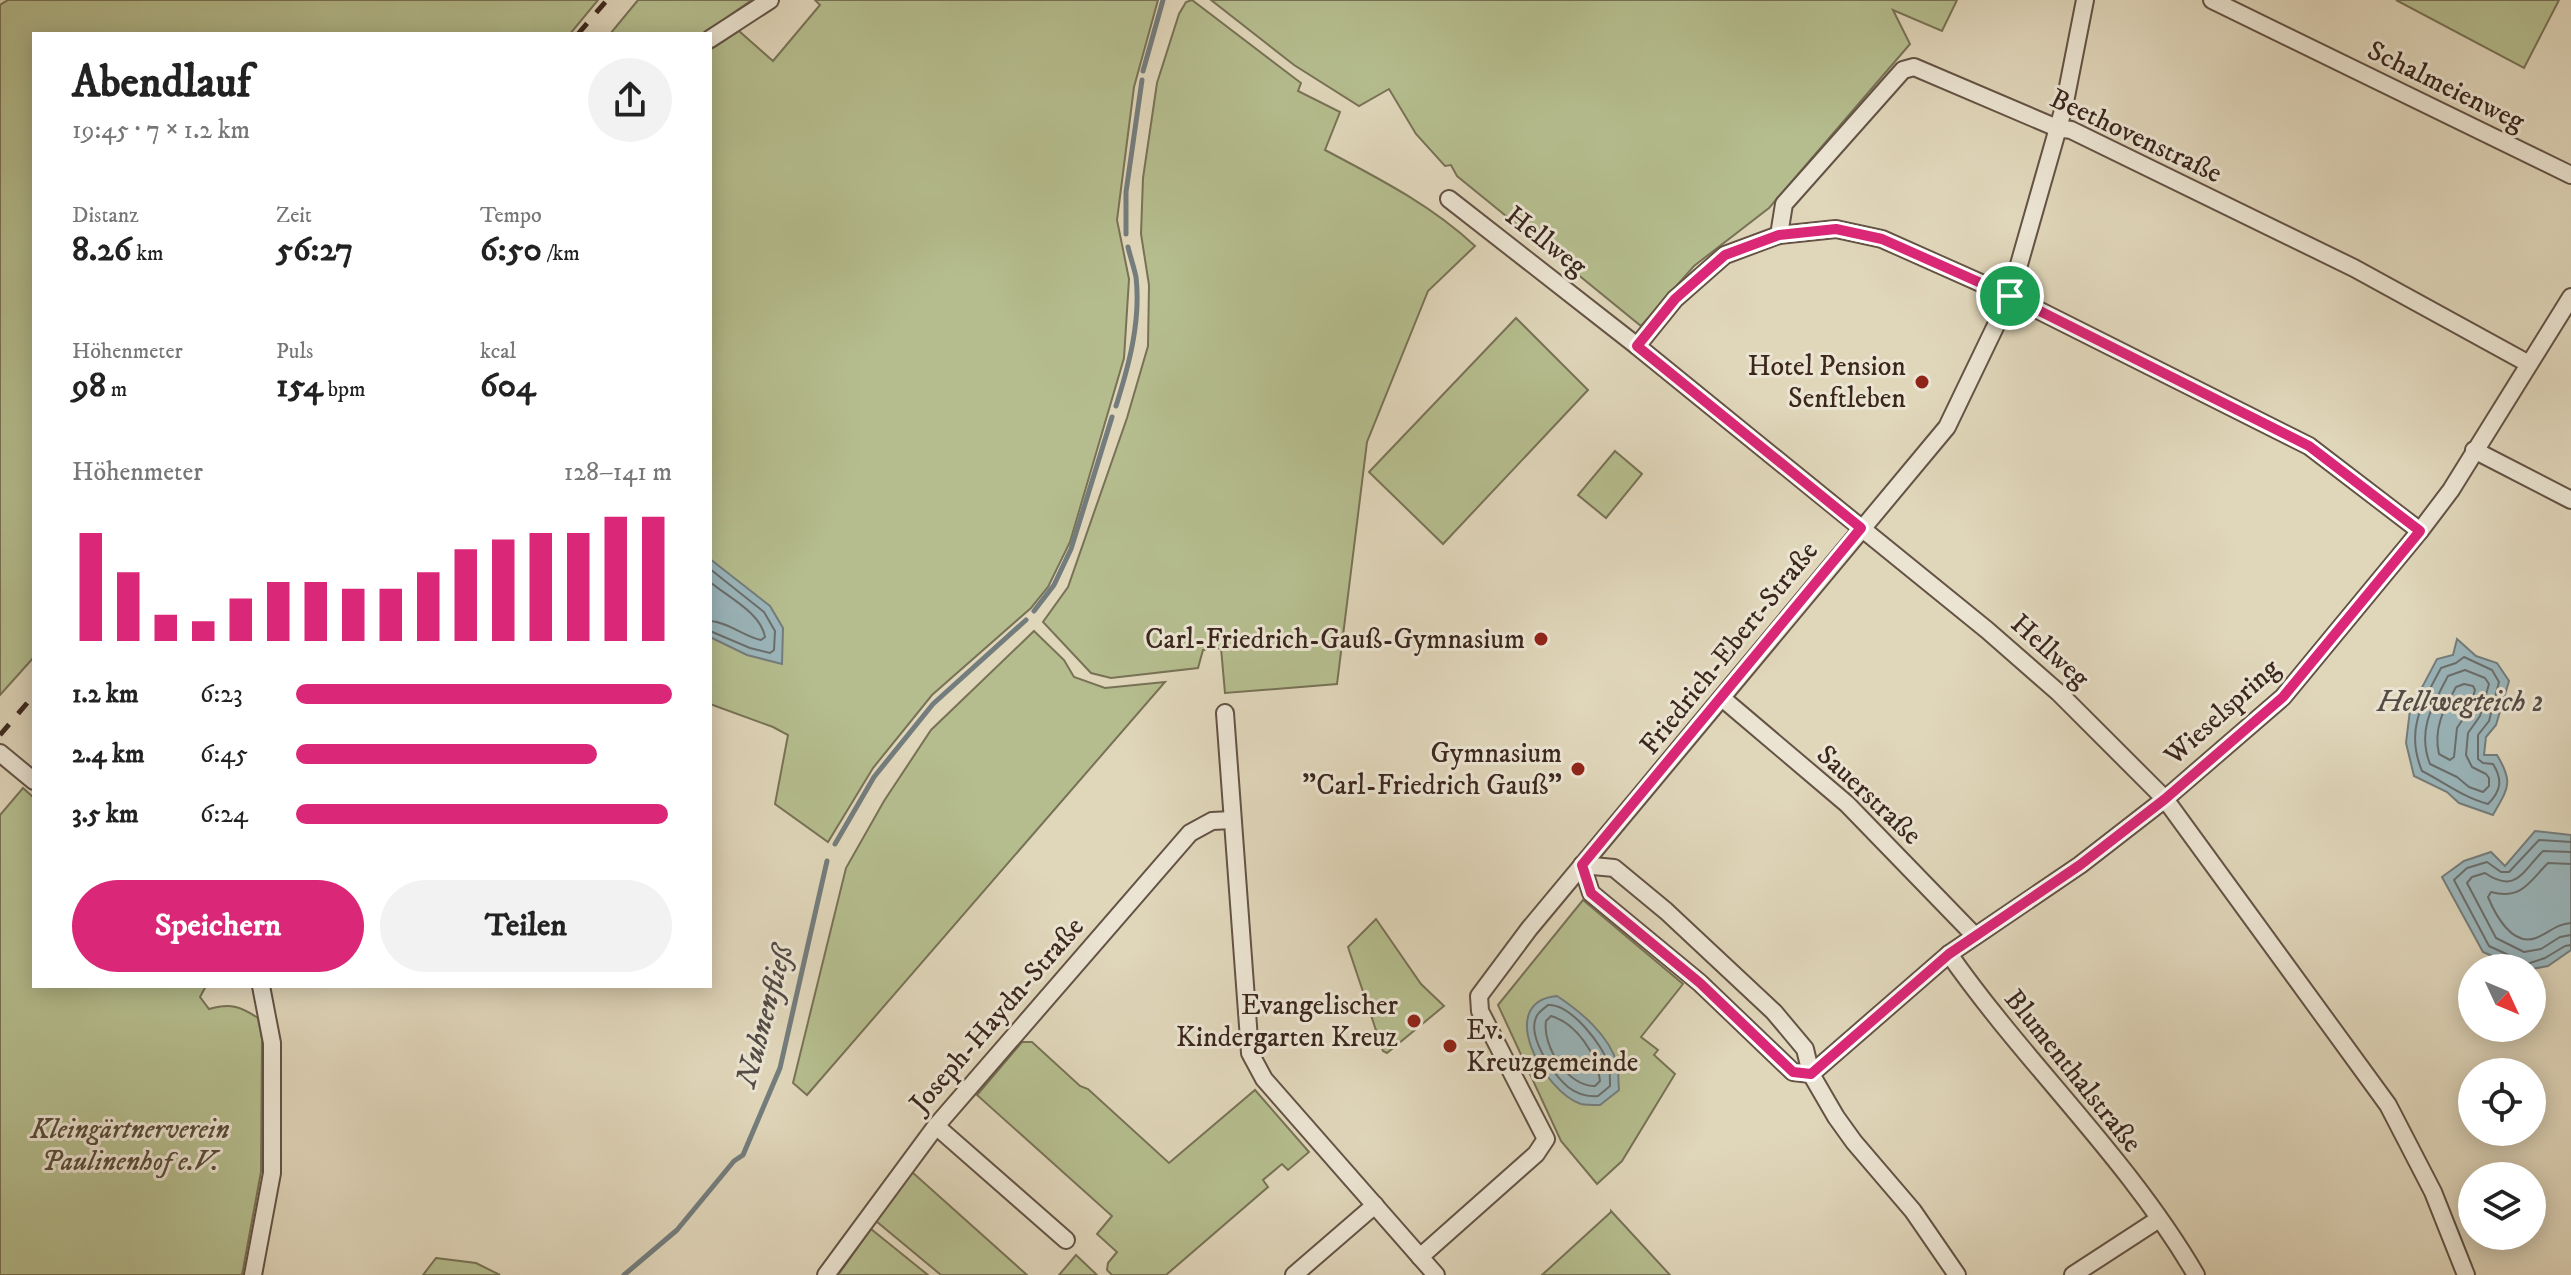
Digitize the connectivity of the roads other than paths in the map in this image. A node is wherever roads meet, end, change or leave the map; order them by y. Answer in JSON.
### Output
{"nodes":[{"id":1,"x":770,"y":0,"type":"edge"},
{"id":2,"x":2085,"y":0,"type":"edge"},
{"id":3,"x":2212,"y":0,"type":"edge"},
{"id":4,"x":712,"y":38,"type":"edge"},
{"id":5,"x":2057,"y":128,"type":"junction"},
{"id":6,"x":2571,"y":175,"type":"edge"},
{"id":7,"x":1449,"y":199,"type":"dead end"},
{"id":8,"x":1779,"y":235,"type":"junction"},
{"id":9,"x":2010,"y":296,"type":"junction"},
{"id":10,"x":2571,"y":297,"type":"edge"},
{"id":11,"x":1637,"y":346,"type":"junction"},
{"id":12,"x":2529,"y":364,"type":"junction"},
{"id":13,"x":2474,"y":450,"type":"junction"},
{"id":14,"x":2571,"y":500,"type":"edge"},
{"id":15,"x":1861,"y":528,"type":"junction"},
{"id":16,"x":2420,"y":531,"type":"junction"},
{"id":17,"x":1722,"y":698,"type":"junction"},
{"id":18,"x":1225,"y":713,"type":"dead end"},
{"id":19,"x":0,"y":753,"type":"edge"},
{"id":20,"x":32,"y":779,"type":"edge"},
{"id":21,"x":2165,"y":799,"type":"junction"},
{"id":22,"x":1232,"y":820,"type":"junction"},
{"id":23,"x":1582,"y":865,"type":"junction"},
{"id":24,"x":1975,"y":936,"type":"junction"},
{"id":25,"x":1949,"y":954,"type":"junction"},
{"id":26,"x":261,"y":988,"type":"edge"},
{"id":27,"x":1811,"y":1074,"type":"junction"},
{"id":28,"x":936,"y":1126,"type":"junction"},
{"id":29,"x":1375,"y":1205,"type":"junction"},
{"id":30,"x":2159,"y":1219,"type":"junction"},
{"id":31,"x":1066,"y":1240,"type":"dead end"},
{"id":32,"x":1420,"y":1257,"type":"junction"},
{"id":33,"x":253,"y":1275,"type":"edge"},
{"id":34,"x":826,"y":1275,"type":"edge"},
{"id":35,"x":1294,"y":1275,"type":"edge"},
{"id":36,"x":1436,"y":1275,"type":"edge"},
{"id":37,"x":1957,"y":1275,"type":"edge"},
{"id":38,"x":2073,"y":1275,"type":"edge"},
{"id":39,"x":2196,"y":1275,"type":"edge"},
{"id":40,"x":2466,"y":1275,"type":"edge"}],
"edges":[{"from":1,"to":4,"type":"street"},
{"from":2,"to":5,"type":"street","name":"Friedrich-Ebert-Straße"},
{"from":3,"to":6,"type":"street","name":"Schalmeienweg"},
{"from":5,"to":8,"type":"street","name":"Beethovenstraße"},
{"from":5,"to":9,"type":"street","name":"Friedrich-Ebert-Straße"},
{"from":5,"to":12,"type":"street","name":"Beethovenstraße"},
{"from":7,"to":11,"type":"street","name":"Hellweg"},
{"from":8,"to":9,"type":"street"},
{"from":8,"to":11,"type":"street"},
{"from":9,"to":15,"type":"street","name":"Friedrich-Ebert-Straße"},
{"from":9,"to":16,"type":"street"},
{"from":10,"to":12,"type":"street","name":"Wieselspring"},
{"from":11,"to":15,"type":"street","name":"Hellweg"},
{"from":12,"to":13,"type":"street","name":"Wieselspring"},
{"from":13,"to":14,"type":"street"},
{"from":13,"to":16,"type":"street","name":"Wieselspring"},
{"from":15,"to":17,"type":"street","name":"Friedrich-Ebert-Straße"},
{"from":15,"to":21,"type":"street","name":"Hellweg"},
{"from":16,"to":21,"type":"street","name":"Wieselspring"},
{"from":17,"to":23,"type":"street","name":"Friedrich-Ebert-Straße"},
{"from":17,"to":24,"type":"street","name":"Sauerstraße"},
{"from":18,"to":22,"type":"street"},
{"from":19,"to":20,"type":"street"},
{"from":21,"to":24,"type":"street","name":"Wieselspring"},
{"from":21,"to":40,"type":"street","name":"Hellweg"},
{"from":22,"to":28,"type":"street","name":"Joseph-Haydn-Straße"},
{"from":22,"to":29,"type":"street"},
{"from":23,"to":27,"type":"street"},
{"from":23,"to":27,"type":"street"},
{"from":23,"to":32,"type":"street","name":"Friedrich-Ebert-Straße"},
{"from":24,"to":25,"type":"street","name":"Wieselspring"},
{"from":25,"to":27,"type":"street","name":"Wieselspring"},
{"from":25,"to":30,"type":"street","name":"Blumenthalstraße"},
{"from":26,"to":33,"type":"street"},
{"from":27,"to":37,"type":"street"},
{"from":28,"to":31,"type":"street"},
{"from":28,"to":34,"type":"street","name":"Joseph-Haydn-Straße"},
{"from":29,"to":32,"type":"street"},
{"from":29,"to":35,"type":"street"},
{"from":30,"to":38,"type":"street"},
{"from":30,"to":39,"type":"street","name":"Blumenthalstraße"},
{"from":32,"to":36,"type":"street"}]}
